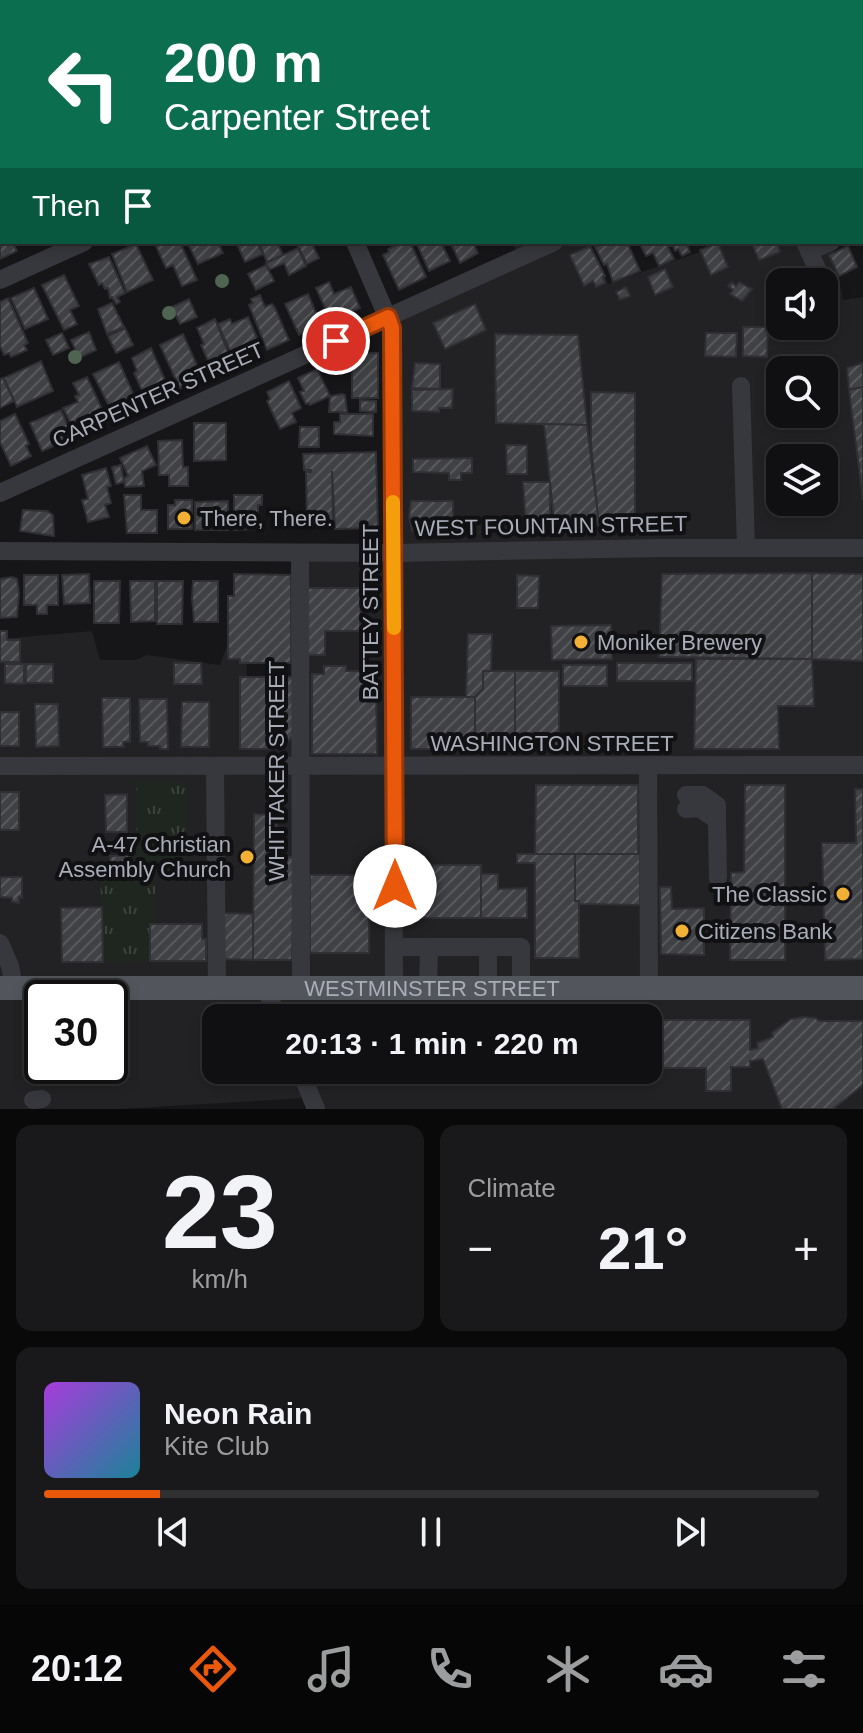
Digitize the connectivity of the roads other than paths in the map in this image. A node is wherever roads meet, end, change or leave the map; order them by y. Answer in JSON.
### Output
{"nodes":[{"id":1,"x":80,"y":244,"type":"edge"},
{"id":2,"x":356,"y":244,"type":"edge"},
{"id":3,"x":550,"y":244,"type":"edge"},
{"id":4,"x":807,"y":247,"type":"edge"},
{"id":5,"x":816,"y":268,"type":"edge"},
{"id":6,"x":0,"y":280,"type":"edge"},
{"id":7,"x":388,"y":317,"type":"junction"},
{"id":8,"x":741,"y":386,"type":"dead end"},
{"id":9,"x":0,"y":493,"type":"edge"},
{"id":10,"x":746,"y":547,"type":"junction"},
{"id":11,"x":863,"y":548,"type":"edge"},
{"id":12,"x":0,"y":551,"type":"edge"},
{"id":13,"x":300,"y":553,"type":"junction"},
{"id":14,"x":393,"y":553,"type":"junction"},
{"id":15,"x":863,"y":765,"type":"edge"},
{"id":16,"x":0,"y":766,"type":"edge"},
{"id":17,"x":215,"y":766,"type":"junction"},
{"id":18,"x":300,"y":766,"type":"junction"},
{"id":19,"x":395,"y":766,"type":"junction"},
{"id":20,"x":648,"y":767,"type":"junction"},
{"id":21,"x":686,"y":802,"type":"dead end"},
{"id":22,"x":718,"y":878,"type":"dead end"},
{"id":23,"x":0,"y":943,"type":"edge"},
{"id":24,"x":394,"y":947,"type":"junction"},
{"id":25,"x":429,"y":947,"type":"junction"},
{"id":26,"x":488,"y":947,"type":"junction"},
{"id":27,"x":7,"y":987,"type":"edge"},
{"id":28,"x":649,"y":987,"type":"junction"},
{"id":29,"x":428,"y":988,"type":"junction"},
{"id":30,"x":488,"y":988,"type":"junction"},
{"id":31,"x":521,"y":988,"type":"junction"},
{"id":32,"x":863,"y":988,"type":"edge"},
{"id":33,"x":217,"y":989,"type":"junction"},
{"id":34,"x":266,"y":989,"type":"junction"},
{"id":35,"x":301,"y":989,"type":"junction"},
{"id":36,"x":394,"y":989,"type":"junction"},
{"id":37,"x":272,"y":1004,"type":"edge"},
{"id":38,"x":306,"y":1084,"type":"edge"},
{"id":39,"x":316,"y":1109,"type":"edge"}],
"edges":[{"from":1,"to":6,"type":"street"},
{"from":2,"to":7,"type":"street","name":"BATTEY STREET"},
{"from":3,"to":7,"type":"street","name":"CARPENTER STREET"},
{"from":4,"to":5,"type":"street"},
{"from":7,"to":9,"type":"street","name":"CARPENTER STREET"},
{"from":7,"to":14,"type":"street","name":"BATTEY STREET"},
{"from":8,"to":10,"type":"street"},
{"from":10,"to":11,"type":"street","name":"WEST FOUNTAIN STREET"},
{"from":10,"to":14,"type":"street","name":"WEST FOUNTAIN STREET"},
{"from":12,"to":13,"type":"street","name":"WEST FOUNTAIN STREET"},
{"from":13,"to":14,"type":"street","name":"WEST FOUNTAIN STREET"},
{"from":13,"to":18,"type":"street","name":"WHITTAKER STREET"},
{"from":14,"to":19,"type":"street","name":"BATTEY STREET"},
{"from":15,"to":20,"type":"street","name":"WASHINGTON STREET"},
{"from":16,"to":17,"type":"street","name":"WASHINGTON STREET"},
{"from":17,"to":18,"type":"street","name":"WASHINGTON STREET"},
{"from":17,"to":33,"type":"street"},
{"from":18,"to":19,"type":"street","name":"WASHINGTON STREET"},
{"from":18,"to":35,"type":"street","name":"WHITTAKER STREET"},
{"from":19,"to":20,"type":"street","name":"WASHINGTON STREET"},
{"from":19,"to":24,"type":"street","name":"BATTEY STREET"},
{"from":20,"to":28,"type":"street"},
{"from":21,"to":22,"type":"street"},
{"from":23,"to":27,"type":"street"},
{"from":24,"to":25,"type":"street"},
{"from":24,"to":36,"type":"street","name":"BATTEY STREET"},
{"from":25,"to":26,"type":"street"},
{"from":25,"to":29,"type":"street"},
{"from":26,"to":30,"type":"street"},
{"from":26,"to":31,"type":"street"},
{"from":27,"to":33,"type":"main road","name":"WESTMINSTER STREET"},
{"from":28,"to":31,"type":"main road","name":"WESTMINSTER STREET"},
{"from":28,"to":32,"type":"main road","name":"WESTMINSTER STREET"},
{"from":29,"to":30,"type":"main road","name":"WESTMINSTER STREET"},
{"from":29,"to":36,"type":"main road","name":"WESTMINSTER STREET"},
{"from":30,"to":31,"type":"main road","name":"WESTMINSTER STREET"},
{"from":33,"to":34,"type":"main road","name":"WESTMINSTER STREET"},
{"from":34,"to":35,"type":"main road","name":"WESTMINSTER STREET"},
{"from":34,"to":37,"type":"street"},
{"from":35,"to":36,"type":"main road","name":"WESTMINSTER STREET"},
{"from":38,"to":39,"type":"street"}]}
